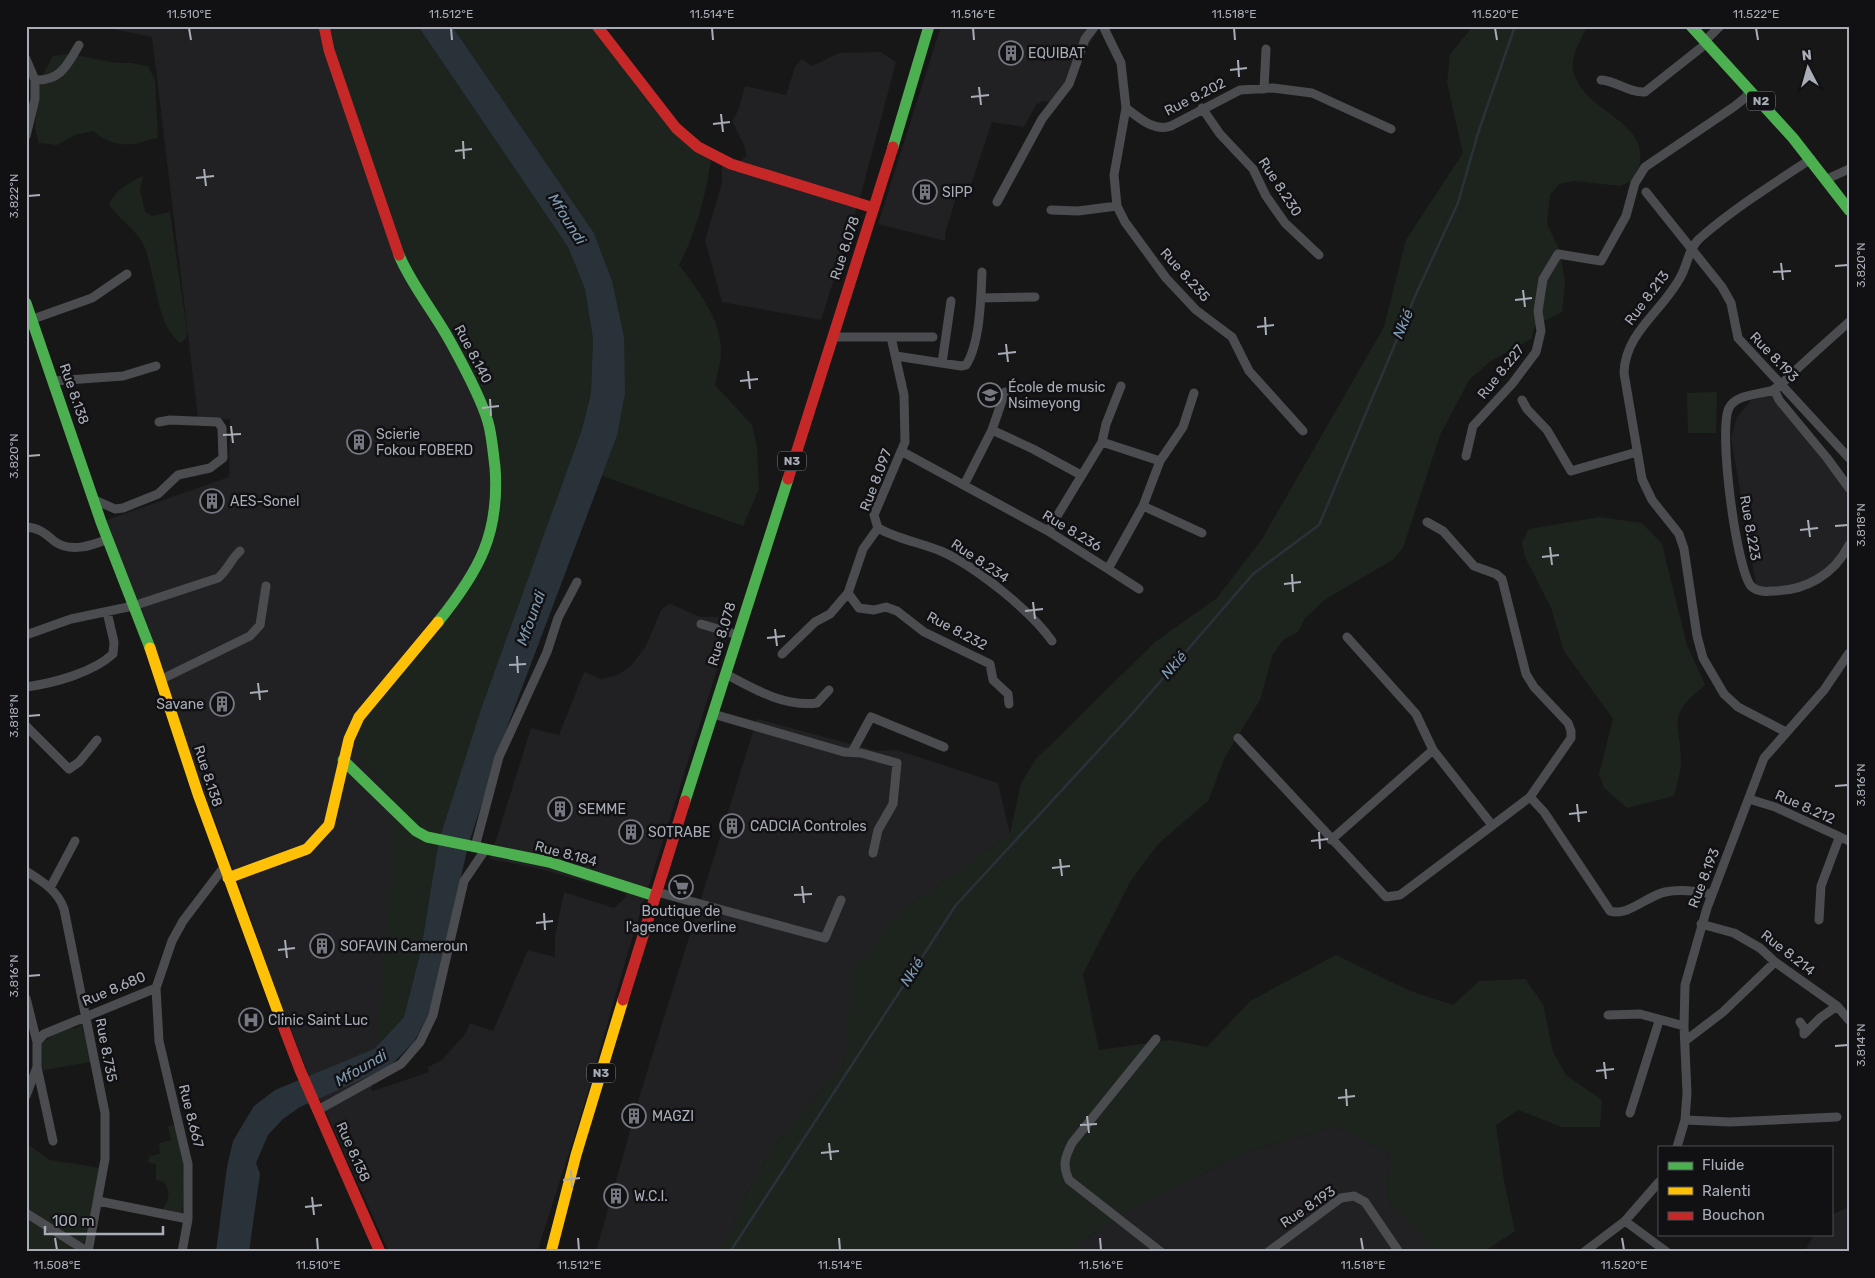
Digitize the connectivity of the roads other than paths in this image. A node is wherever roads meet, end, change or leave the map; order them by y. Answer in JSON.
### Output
{"nodes":[{"id":1,"x":324,"y":26,"type":"edge"},
{"id":2,"x":597,"y":26,"type":"edge"},
{"id":3,"x":929,"y":26,"type":"edge"},
{"id":4,"x":1095,"y":26,"type":"edge"},
{"id":5,"x":1103,"y":26,"type":"edge"},
{"id":6,"x":1691,"y":26,"type":"edge"},
{"id":7,"x":1720,"y":26,"type":"edge"},
{"id":8,"x":1706,"y":42,"type":"junction"},
{"id":9,"x":79,"y":45,"type":"dead end"},
{"id":10,"x":1266,"y":49,"type":"dead end"},
{"id":11,"x":26,"y":59,"type":"edge"},
{"id":12,"x":35,"y":80,"type":"junction"},
{"id":13,"x":1601,"y":80,"type":"dead end"},
{"id":14,"x":1264,"y":89,"type":"junction"},
{"id":15,"x":1750,"y":90,"type":"junction"},
{"id":16,"x":1126,"y":108,"type":"junction"},
{"id":17,"x":1202,"y":108,"type":"junction"},
{"id":18,"x":1391,"y":129,"type":"dead end"},
{"id":19,"x":26,"y":136,"type":"edge"},
{"id":20,"x":1811,"y":159,"type":"junction"},
{"id":21,"x":1849,"y":169,"type":"edge"},
{"id":22,"x":1827,"y":179,"type":"junction"},
{"id":23,"x":1646,"y":192,"type":"dead end"},
{"id":24,"x":998,"y":202,"type":"dead end"},
{"id":25,"x":1117,"y":206,"type":"junction"},
{"id":26,"x":874,"y":208,"type":"junction"},
{"id":27,"x":1051,"y":210,"type":"dead end"},
{"id":28,"x":1849,"y":210,"type":"edge"},
{"id":29,"x":1692,"y":247,"type":"junction"},
{"id":30,"x":1319,"y":255,"type":"dead end"},
{"id":31,"x":982,"y":272,"type":"dead end"},
{"id":32,"x":127,"y":274,"type":"dead end"},
{"id":33,"x":1035,"y":297,"type":"dead end"},
{"id":34,"x":981,"y":298,"type":"junction"},
{"id":35,"x":951,"y":301,"type":"dead end"},
{"id":36,"x":26,"y":303,"type":"edge"},
{"id":37,"x":33,"y":319,"type":"junction"},
{"id":38,"x":1849,"y":322,"type":"edge"},
{"id":39,"x":833,"y":337,"type":"junction"},
{"id":40,"x":891,"y":337,"type":"junction"},
{"id":41,"x":933,"y":337,"type":"dead end"},
{"id":42,"x":896,"y":356,"type":"junction"},
{"id":43,"x":942,"y":363,"type":"junction"},
{"id":44,"x":156,"y":366,"type":"dead end"},
{"id":45,"x":54,"y":381,"type":"junction"},
{"id":46,"x":1121,"y":386,"type":"dead end"},
{"id":47,"x":1778,"y":386,"type":"junction"},
{"id":48,"x":1005,"y":392,"type":"dead end"},
{"id":49,"x":1194,"y":394,"type":"dead end"},
{"id":50,"x":1522,"y":400,"type":"dead end"},
{"id":51,"x":159,"y":422,"type":"dead end"},
{"id":52,"x":992,"y":430,"type":"junction"},
{"id":53,"x":1303,"y":431,"type":"dead end"},
{"id":54,"x":1102,"y":442,"type":"junction"},
{"id":55,"x":901,"y":451,"type":"junction"},
{"id":56,"x":1636,"y":452,"type":"junction"},
{"id":57,"x":1466,"y":456,"type":"dead end"},
{"id":58,"x":1849,"y":458,"type":"edge"},
{"id":59,"x":1160,"y":461,"type":"junction"},
{"id":60,"x":1081,"y":475,"type":"junction"},
{"id":61,"x":964,"y":485,"type":"junction"},
{"id":62,"x":1849,"y":488,"type":"edge"},
{"id":63,"x":95,"y":500,"type":"junction"},
{"id":64,"x":1143,"y":506,"type":"junction"},
{"id":65,"x":1427,"y":522,"type":"dead end"},
{"id":66,"x":26,"y":527,"type":"edge"},
{"id":67,"x":878,"y":528,"type":"junction"},
{"id":68,"x":1048,"y":531,"type":"junction"},
{"id":69,"x":1202,"y":533,"type":"dead end"},
{"id":70,"x":108,"y":539,"type":"junction"},
{"id":71,"x":1849,"y":545,"type":"edge"},
{"id":72,"x":240,"y":551,"type":"dead end"},
{"id":73,"x":1108,"y":569,"type":"junction"},
{"id":74,"x":577,"y":582,"type":"dead end"},
{"id":75,"x":266,"y":586,"type":"dead end"},
{"id":76,"x":1139,"y":589,"type":"dead end"},
{"id":77,"x":848,"y":592,"type":"junction"},
{"id":78,"x":133,"y":606,"type":"junction"},
{"id":79,"x":107,"y":612,"type":"junction"},
{"id":80,"x":701,"y":624,"type":"dead end"},
{"id":81,"x":26,"y":635,"type":"edge"},
{"id":82,"x":738,"y":635,"type":"junction"},
{"id":83,"x":1347,"y":637,"type":"dead end"},
{"id":84,"x":1052,"y":640,"type":"dead end"},
{"id":85,"x":1849,"y":653,"type":"edge"},
{"id":86,"x":782,"y":654,"type":"dead end"},
{"id":87,"x":726,"y":674,"type":"junction"},
{"id":88,"x":162,"y":678,"type":"junction"},
{"id":89,"x":26,"y":687,"type":"edge"},
{"id":90,"x":829,"y":690,"type":"dead end"},
{"id":91,"x":1009,"y":704,"type":"dead end"},
{"id":92,"x":713,"y":714,"type":"junction"},
{"id":93,"x":26,"y":726,"type":"edge"},
{"id":94,"x":1786,"y":732,"type":"junction"},
{"id":95,"x":1238,"y":738,"type":"dead end"},
{"id":96,"x":97,"y":740,"type":"dead end"},
{"id":97,"x":944,"y":747,"type":"dead end"},
{"id":98,"x":1432,"y":750,"type":"junction"},
{"id":99,"x":852,"y":752,"type":"junction"},
{"id":100,"x":343,"y":760,"type":"junction"},
{"id":101,"x":1530,"y":797,"type":"junction"},
{"id":102,"x":1749,"y":799,"type":"junction"},
{"id":103,"x":1492,"y":825,"type":"junction"},
{"id":104,"x":1839,"y":838,"type":"junction"},
{"id":105,"x":1332,"y":840,"type":"junction"},
{"id":106,"x":1849,"y":841,"type":"edge"},
{"id":107,"x":75,"y":842,"type":"dead end"},
{"id":108,"x":476,"y":848,"type":"junction"},
{"id":109,"x":873,"y":853,"type":"dead end"},
{"id":110,"x":224,"y":867,"type":"junction"},
{"id":111,"x":26,"y":871,"type":"edge"},
{"id":112,"x":228,"y":878,"type":"junction"},
{"id":113,"x":50,"y":888,"type":"junction"},
{"id":114,"x":656,"y":894,"type":"junction"},
{"id":115,"x":1712,"y":894,"type":"junction"},
{"id":116,"x":841,"y":900,"type":"dead end"},
{"id":117,"x":1819,"y":920,"type":"dead end"},
{"id":118,"x":1701,"y":924,"type":"junction"},
{"id":119,"x":1775,"y":962,"type":"junction"},
{"id":120,"x":156,"y":988,"type":"junction"},
{"id":121,"x":26,"y":998,"type":"edge"},
{"id":122,"x":1837,"y":1006,"type":"junction"},
{"id":123,"x":86,"y":1015,"type":"junction"},
{"id":124,"x":1608,"y":1015,"type":"dead end"},
{"id":125,"x":1849,"y":1020,"type":"edge"},
{"id":126,"x":1659,"y":1021,"type":"junction"},
{"id":127,"x":1800,"y":1022,"type":"dead end"},
{"id":128,"x":1684,"y":1026,"type":"junction"},
{"id":129,"x":1156,"y":1039,"type":"dead end"},
{"id":130,"x":1684,"y":1041,"type":"junction"},
{"id":131,"x":37,"y":1042,"type":"junction"},
{"id":132,"x":37,"y":1067,"type":"junction"},
{"id":133,"x":26,"y":1096,"type":"edge"},
{"id":134,"x":317,"y":1108,"type":"junction"},
{"id":135,"x":1630,"y":1113,"type":"dead end"},
{"id":136,"x":1837,"y":1117,"type":"dead end"},
{"id":137,"x":1685,"y":1120,"type":"junction"},
{"id":138,"x":54,"y":1141,"type":"dead end"},
{"id":139,"x":1677,"y":1146,"type":"edge"},
{"id":140,"x":1658,"y":1183,"type":"edge"},
{"id":141,"x":98,"y":1201,"type":"junction"},
{"id":142,"x":26,"y":1214,"type":"edge"},
{"id":143,"x":188,"y":1218,"type":"junction"},
{"id":144,"x":1625,"y":1221,"type":"junction"},
{"id":145,"x":88,"y":1252,"type":"edge"},
{"id":146,"x":182,"y":1252,"type":"edge"},
{"id":147,"x":380,"y":1252,"type":"edge"},
{"id":148,"x":551,"y":1252,"type":"edge"},
{"id":149,"x":1161,"y":1252,"type":"edge"},
{"id":150,"x":1268,"y":1252,"type":"edge"},
{"id":151,"x":1399,"y":1252,"type":"edge"},
{"id":152,"x":1584,"y":1252,"type":"edge"},
{"id":153,"x":1667,"y":1252,"type":"edge"}],
"edges":[{"from":1,"to":100,"type":"main road","name":"Rue 8.140"},
{"from":2,"to":26,"type":"main road"},
{"from":3,"to":26,"type":"main road","name":"Rue 8.078","number":"N3"},
{"from":4,"to":24,"type":"street"},
{"from":5,"to":16,"type":"street"},
{"from":6,"to":8,"type":"main road","number":"N2"},
{"from":7,"to":8,"type":"street"},
{"from":8,"to":13,"type":"street"},
{"from":8,"to":15,"type":"main road","number":"N2"},
{"from":9,"to":12,"type":"street"},
{"from":10,"to":14,"type":"street"},
{"from":11,"to":12,"type":"street"},
{"from":12,"to":19,"type":"street"},
{"from":14,"to":17,"type":"street","name":"Rue 8.202"},
{"from":14,"to":18,"type":"street","name":"Rue 8.202"},
{"from":15,"to":20,"type":"main road","number":"N2"},
{"from":15,"to":57,"type":"street","name":"Rue 8.227"},
{"from":16,"to":17,"type":"street","name":"Rue 8.202"},
{"from":16,"to":25,"type":"street","name":"Rue 8.235"},
{"from":17,"to":30,"type":"street","name":"Rue 8.230"},
{"from":20,"to":22,"type":"main road","number":"N2"},
{"from":20,"to":29,"type":"street"},
{"from":21,"to":22,"type":"street"},
{"from":22,"to":28,"type":"main road","number":"N2"},
{"from":23,"to":29,"type":"street","name":"Rue 8.193"},
{"from":25,"to":27,"type":"street"},
{"from":25,"to":53,"type":"street","name":"Rue 8.235"},
{"from":26,"to":39,"type":"main road","name":"Rue 8.078","number":"N3"},
{"from":29,"to":47,"type":"street","name":"Rue 8.193"},
{"from":29,"to":56,"type":"street","name":"Rue 8.213"},
{"from":31,"to":34,"type":"street"},
{"from":32,"to":37,"type":"street"},
{"from":33,"to":34,"type":"street"},
{"from":34,"to":43,"type":"street"},
{"from":35,"to":43,"type":"street"},
{"from":36,"to":37,"type":"main road","name":"Rue 8.138"},
{"from":37,"to":45,"type":"main road","name":"Rue 8.138"},
{"from":38,"to":47,"type":"street","name":"Rue 8.223"},
{"from":39,"to":40,"type":"street"},
{"from":39,"to":82,"type":"main road","name":"Rue 8.078","number":"N3"},
{"from":40,"to":41,"type":"street"},
{"from":40,"to":42,"type":"street","name":"Rue 8.097"},
{"from":42,"to":43,"type":"street"},
{"from":42,"to":55,"type":"street","name":"Rue 8.097"},
{"from":44,"to":45,"type":"street"},
{"from":45,"to":63,"type":"main road","name":"Rue 8.138"},
{"from":46,"to":54,"type":"street"},
{"from":47,"to":58,"type":"street","name":"Rue 8.193"},
{"from":47,"to":62,"type":"street"},
{"from":47,"to":71,"type":"street","name":"Rue 8.223"},
{"from":48,"to":52,"type":"street"},
{"from":49,"to":59,"type":"street","name":"Rue 8.236"},
{"from":50,"to":56,"type":"street"},
{"from":51,"to":63,"type":"street"},
{"from":52,"to":60,"type":"street"},
{"from":52,"to":61,"type":"street"},
{"from":54,"to":59,"type":"street"},
{"from":54,"to":60,"type":"street"},
{"from":55,"to":61,"type":"street","name":"Rue 8.236"},
{"from":55,"to":67,"type":"street","name":"Rue 8.097"},
{"from":56,"to":94,"type":"street","name":"Rue 8.213"},
{"from":59,"to":64,"type":"street","name":"Rue 8.236"},
{"from":60,"to":68,"type":"street"},
{"from":61,"to":68,"type":"street","name":"Rue 8.236"},
{"from":63,"to":70,"type":"main road","name":"Rue 8.138"},
{"from":64,"to":69,"type":"street"},
{"from":64,"to":73,"type":"street","name":"Rue 8.236"},
{"from":65,"to":101,"type":"street"},
{"from":66,"to":70,"type":"street"},
{"from":67,"to":77,"type":"street","name":"Rue 8.097"},
{"from":67,"to":84,"type":"street","name":"Rue 8.234"},
{"from":68,"to":73,"type":"street","name":"Rue 8.236"},
{"from":70,"to":78,"type":"main road","name":"Rue 8.138"},
{"from":72,"to":78,"type":"street"},
{"from":73,"to":76,"type":"street"},
{"from":74,"to":108,"type":"street"},
{"from":75,"to":88,"type":"street"},
{"from":77,"to":86,"type":"street","name":"Rue 8.097"},
{"from":77,"to":91,"type":"street","name":"Rue 8.232"},
{"from":78,"to":79,"type":"street"},
{"from":78,"to":88,"type":"main road","name":"Rue 8.138"},
{"from":79,"to":81,"type":"street"},
{"from":79,"to":89,"type":"street"},
{"from":80,"to":82,"type":"street"},
{"from":82,"to":87,"type":"main road","name":"Rue 8.078","number":"N3"},
{"from":83,"to":98,"type":"street"},
{"from":85,"to":94,"type":"street","name":"Rue 8.193"},
{"from":87,"to":90,"type":"street"},
{"from":87,"to":92,"type":"main road","name":"Rue 8.078","number":"N3"},
{"from":88,"to":110,"type":"main road","name":"Rue 8.138"},
{"from":92,"to":99,"type":"street"},
{"from":92,"to":114,"type":"main road","name":"Rue 8.078","number":"N3"},
{"from":93,"to":96,"type":"street"},
{"from":94,"to":102,"type":"street","name":"Rue 8.193"},
{"from":95,"to":105,"type":"street"},
{"from":97,"to":99,"type":"street"},
{"from":98,"to":103,"type":"street"},
{"from":98,"to":105,"type":"street"},
{"from":99,"to":109,"type":"street"},
{"from":100,"to":108,"type":"main road","name":"Rue 8.184"},
{"from":100,"to":112,"type":"main road","name":"Rue 8.140"},
{"from":101,"to":103,"type":"street"},
{"from":101,"to":115,"type":"street"},
{"from":102,"to":104,"type":"street","name":"Rue 8.212"},
{"from":102,"to":115,"type":"street","name":"Rue 8.193"},
{"from":103,"to":105,"type":"street"},
{"from":104,"to":106,"type":"street","name":"Rue 8.212"},
{"from":104,"to":117,"type":"street"},
{"from":107,"to":113,"type":"street"},
{"from":108,"to":114,"type":"main road","name":"Rue 8.184"},
{"from":108,"to":134,"type":"street"},
{"from":110,"to":112,"type":"main road","name":"Rue 8.138"},
{"from":110,"to":120,"type":"street","name":"Rue 8.680"},
{"from":111,"to":113,"type":"street","name":"Rue 8.735"},
{"from":112,"to":134,"type":"main road","name":"Rue 8.138"},
{"from":113,"to":123,"type":"street","name":"Rue 8.735"},
{"from":114,"to":116,"type":"street"},
{"from":114,"to":148,"type":"main road","name":"Rue 8.078","number":"N3"},
{"from":115,"to":118,"type":"street","name":"Rue 8.193"},
{"from":118,"to":119,"type":"street","name":"Rue 8.214"},
{"from":118,"to":128,"type":"street","name":"Rue 8.193"},
{"from":119,"to":122,"type":"street","name":"Rue 8.214"},
{"from":119,"to":130,"type":"street"},
{"from":120,"to":123,"type":"street","name":"Rue 8.680"},
{"from":120,"to":143,"type":"street","name":"Rue 8.667"},
{"from":121,"to":131,"type":"street"},
{"from":122,"to":125,"type":"street","name":"Rue 8.214"},
{"from":122,"to":127,"type":"street"},
{"from":123,"to":131,"type":"street","name":"Rue 8.680"},
{"from":123,"to":141,"type":"street","name":"Rue 8.735"},
{"from":124,"to":126,"type":"street"},
{"from":126,"to":128,"type":"street"},
{"from":126,"to":135,"type":"street"},
{"from":128,"to":130,"type":"street","name":"Rue 8.193"},
{"from":129,"to":149,"type":"street"},
{"from":130,"to":137,"type":"street","name":"Rue 8.193"},
{"from":131,"to":132,"type":"street"},
{"from":132,"to":133,"type":"street"},
{"from":132,"to":138,"type":"street"},
{"from":134,"to":147,"type":"main road","name":"Rue 8.138"},
{"from":136,"to":137,"type":"street"},
{"from":137,"to":139,"type":"street","name":"Rue 8.193"},
{"from":140,"to":144,"type":"street"},
{"from":141,"to":143,"type":"street"},
{"from":141,"to":145,"type":"street","name":"Rue 8.735"},
{"from":142,"to":145,"type":"street"},
{"from":143,"to":146,"type":"street","name":"Rue 8.667"},
{"from":144,"to":152,"type":"street"},
{"from":144,"to":153,"type":"street"},
{"from":150,"to":151,"type":"street","name":"Rue 8.193"}]}
